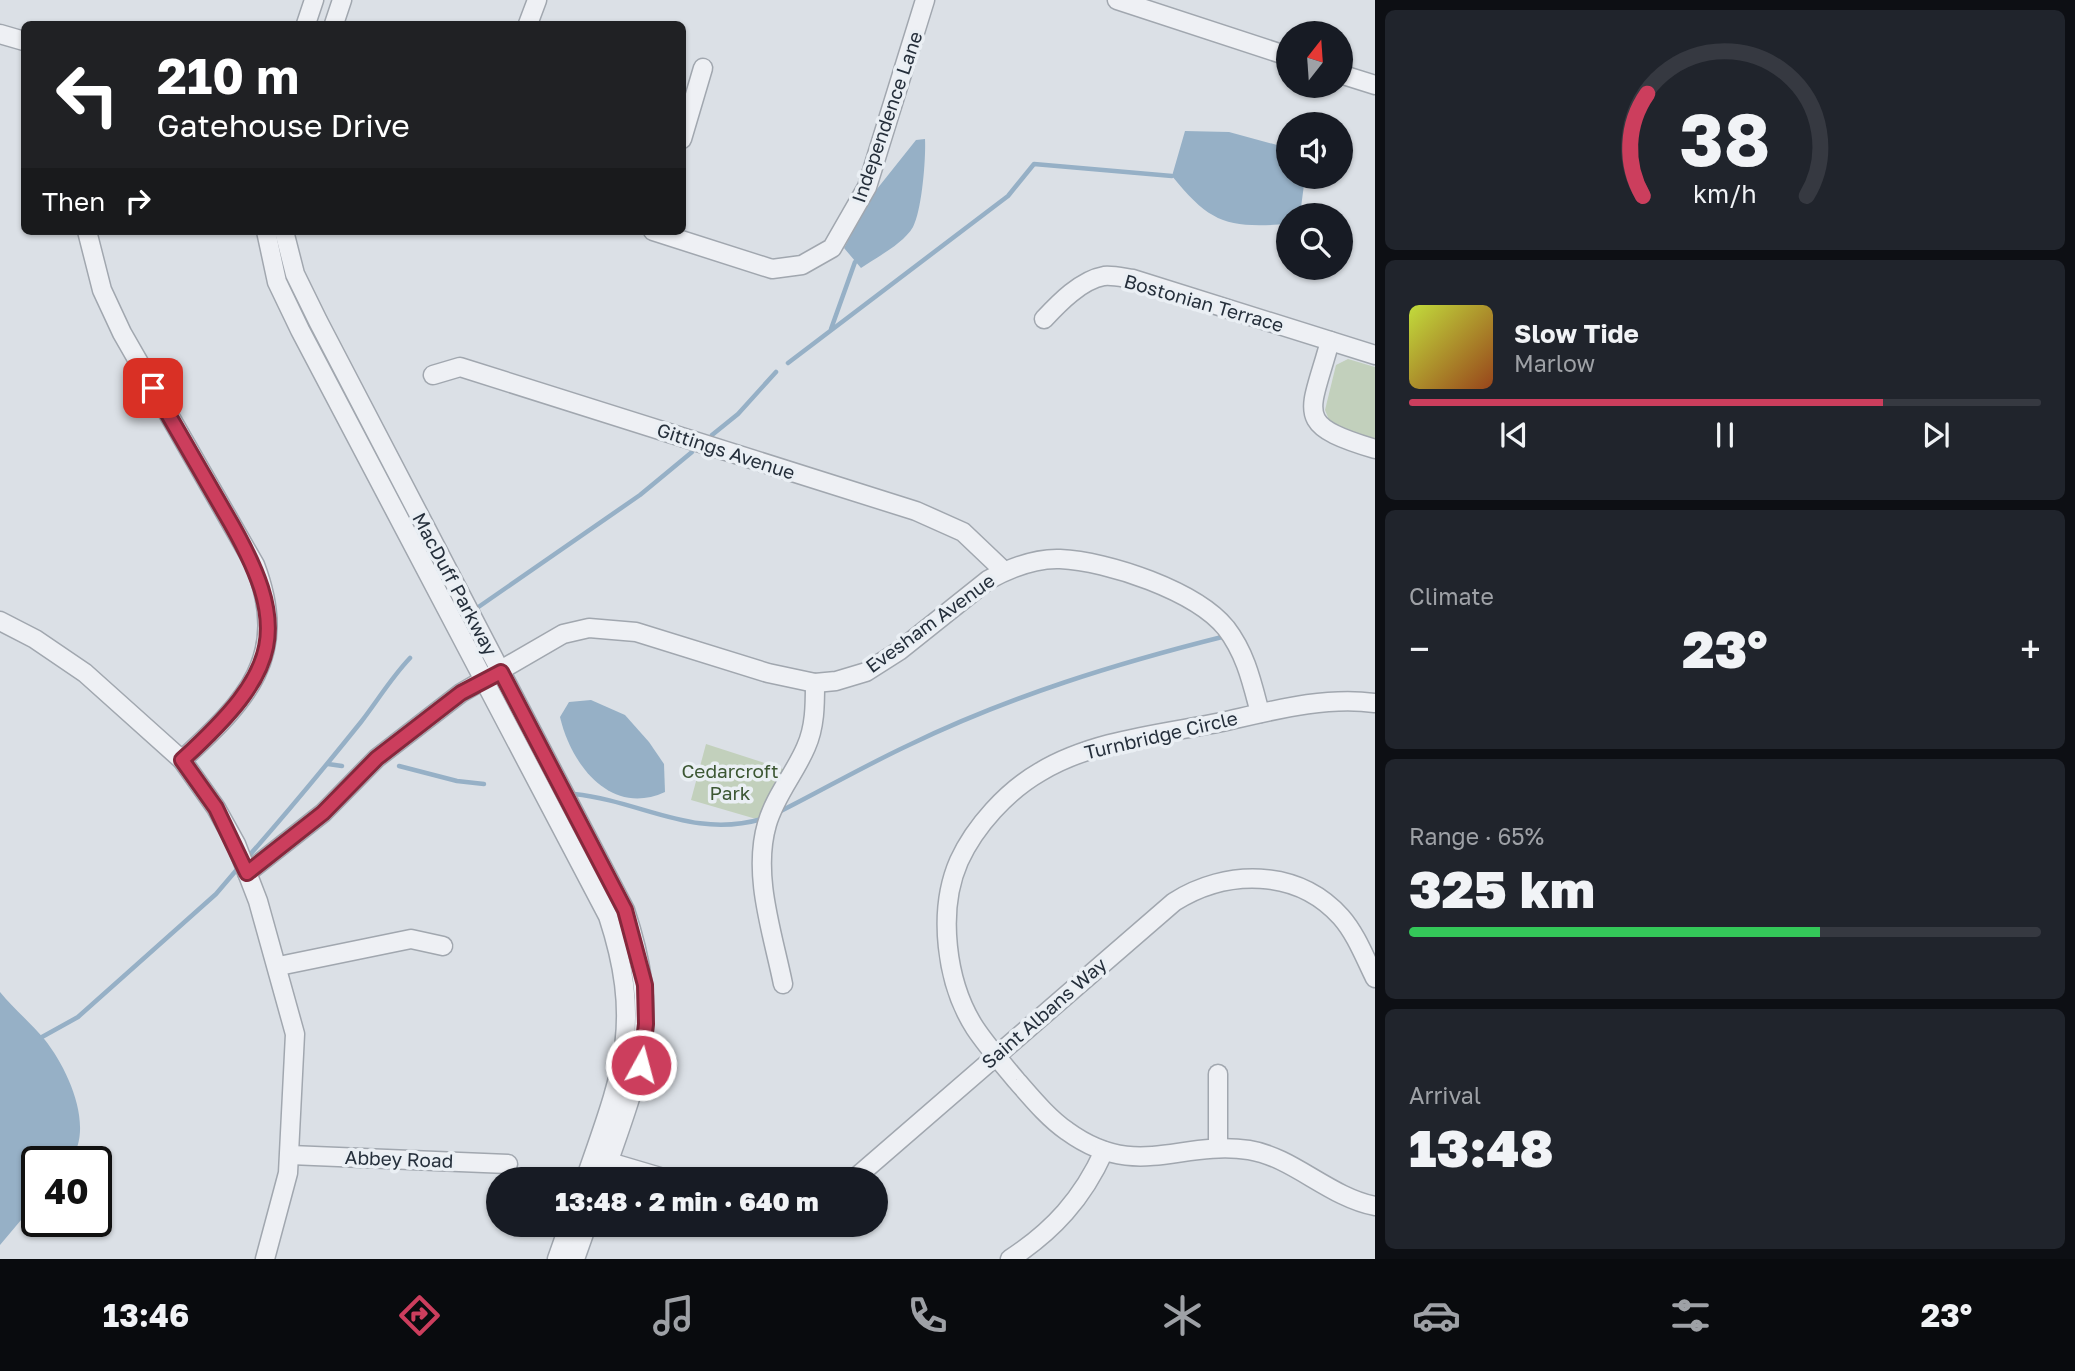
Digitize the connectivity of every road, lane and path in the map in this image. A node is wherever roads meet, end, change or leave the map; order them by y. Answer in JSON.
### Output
{"nodes":[{"id":1,"x":314,"y":0,"type":"edge"},
{"id":2,"x":342,"y":0,"type":"edge"},
{"id":3,"x":537,"y":0,"type":"edge"},
{"id":4,"x":925,"y":0,"type":"edge"},
{"id":5,"x":1117,"y":0,"type":"edge"},
{"id":6,"x":307,"y":21,"type":"edge"},
{"id":7,"x":335,"y":21,"type":"edge"},
{"id":8,"x":529,"y":21,"type":"edge"},
{"id":9,"x":0,"y":34,"type":"edge"},
{"id":10,"x":21,"y":40,"type":"edge"},
{"id":11,"x":1276,"y":52,"type":"edge"},
{"id":12,"x":703,"y":68,"type":"dead end"},
{"id":13,"x":1353,"y":78,"type":"edge"},
{"id":14,"x":1375,"y":85,"type":"edge"},
{"id":15,"x":686,"y":125,"type":"edge"},
{"id":16,"x":88,"y":235,"type":"edge"},
{"id":17,"x":267,"y":235,"type":"edge"},
{"id":18,"x":285,"y":235,"type":"edge"},
{"id":19,"x":667,"y":235,"type":"edge"},
{"id":20,"x":1044,"y":319,"type":"dead end"},
{"id":21,"x":1330,"y":341,"type":"junction"},
{"id":22,"x":1375,"y":355,"type":"edge"},
{"id":23,"x":433,"y":375,"type":"dead end"},
{"id":24,"x":1375,"y":449,"type":"edge"},
{"id":25,"x":1004,"y":571,"type":"junction"},
{"id":26,"x":0,"y":621,"type":"edge"},
{"id":27,"x":493,"y":676,"type":"junction"},
{"id":28,"x":815,"y":683,"type":"junction"},
{"id":29,"x":1375,"y":703,"type":"edge"},
{"id":30,"x":1260,"y":713,"type":"junction"},
{"id":31,"x":182,"y":760,"type":"junction"},
{"id":32,"x":247,"y":873,"type":"junction"},
{"id":33,"x":443,"y":946,"type":"dead end"},
{"id":34,"x":279,"y":966,"type":"junction"},
{"id":35,"x":1375,"y":978,"type":"edge"},
{"id":36,"x":783,"y":984,"type":"dead end"},
{"id":37,"x":996,"y":1055,"type":"junction"},
{"id":38,"x":1219,"y":1074,"type":"dead end"},
{"id":39,"x":1218,"y":1148,"type":"junction"},
{"id":40,"x":1104,"y":1150,"type":"junction"},
{"id":41,"x":289,"y":1155,"type":"junction"},
{"id":42,"x":601,"y":1159,"type":"junction"},
{"id":43,"x":508,"y":1164,"type":"dead end"},
{"id":44,"x":595,"y":1167,"type":"edge"},
{"id":45,"x":601,"y":1167,"type":"edge"},
{"id":46,"x":627,"y":1167,"type":"edge"},
{"id":47,"x":868,"y":1167,"type":"edge"},
{"id":48,"x":1375,"y":1206,"type":"edge"},
{"id":49,"x":565,"y":1237,"type":"edge"},
{"id":50,"x":583,"y":1237,"type":"edge"},
{"id":51,"x":265,"y":1259,"type":"edge"},
{"id":52,"x":557,"y":1259,"type":"edge"},
{"id":53,"x":575,"y":1259,"type":"edge"},
{"id":54,"x":1010,"y":1259,"type":"edge"}],
"edges":[{"from":1,"to":6,"type":"street"},
{"from":2,"to":7,"type":"street"},
{"from":3,"to":8,"type":"street"},
{"from":4,"to":19,"type":"street","name":"Independence Lane"},
{"from":5,"to":11,"type":"street"},
{"from":9,"to":10,"type":"street"},
{"from":12,"to":15,"type":"street"},
{"from":13,"to":14,"type":"street"},
{"from":16,"to":31,"type":"street"},
{"from":17,"to":27,"type":"street","name":"MacDuff Parkway"},
{"from":18,"to":27,"type":"street","name":"MacDuff Parkway"},
{"from":20,"to":21,"type":"street","name":"Bostonian Terrace"},
{"from":21,"to":22,"type":"street","name":"Bostonian Terrace"},
{"from":21,"to":24,"type":"street"},
{"from":23,"to":25,"type":"street","name":"Gittings Avenue"},
{"from":25,"to":28,"type":"street","name":"Evesham Avenue"},
{"from":25,"to":30,"type":"street","name":"Evesham Avenue"},
{"from":26,"to":31,"type":"street"},
{"from":27,"to":28,"type":"street","name":"Evesham Avenue"},
{"from":27,"to":32,"type":"street","name":"Evesham Avenue"},
{"from":27,"to":42,"type":"street","name":"MacDuff Parkway"},
{"from":28,"to":36,"type":"street"},
{"from":29,"to":30,"type":"street","name":"Turnbridge Circle"},
{"from":30,"to":37,"type":"street","name":"Turnbridge Circle"},
{"from":31,"to":32,"type":"street"},
{"from":32,"to":34,"type":"street"},
{"from":33,"to":34,"type":"street"},
{"from":34,"to":41,"type":"street"},
{"from":35,"to":37,"type":"street","name":"Saint Albans Way"},
{"from":37,"to":40,"type":"street","name":"Turnbridge Circle"},
{"from":37,"to":47,"type":"street","name":"Saint Albans Way"},
{"from":38,"to":39,"type":"street"},
{"from":39,"to":40,"type":"street","name":"Turnbridge Circle"},
{"from":39,"to":48,"type":"street","name":"Turnbridge Circle"},
{"from":40,"to":54,"type":"street"},
{"from":41,"to":43,"type":"street","name":"Abbey Road"},
{"from":41,"to":51,"type":"street"},
{"from":42,"to":44,"type":"street","name":"MacDuff Parkway"},
{"from":42,"to":45,"type":"street","name":"MacDuff Parkway"},
{"from":42,"to":46,"type":"street"},
{"from":49,"to":52,"type":"street"},
{"from":50,"to":53,"type":"street"}]}
